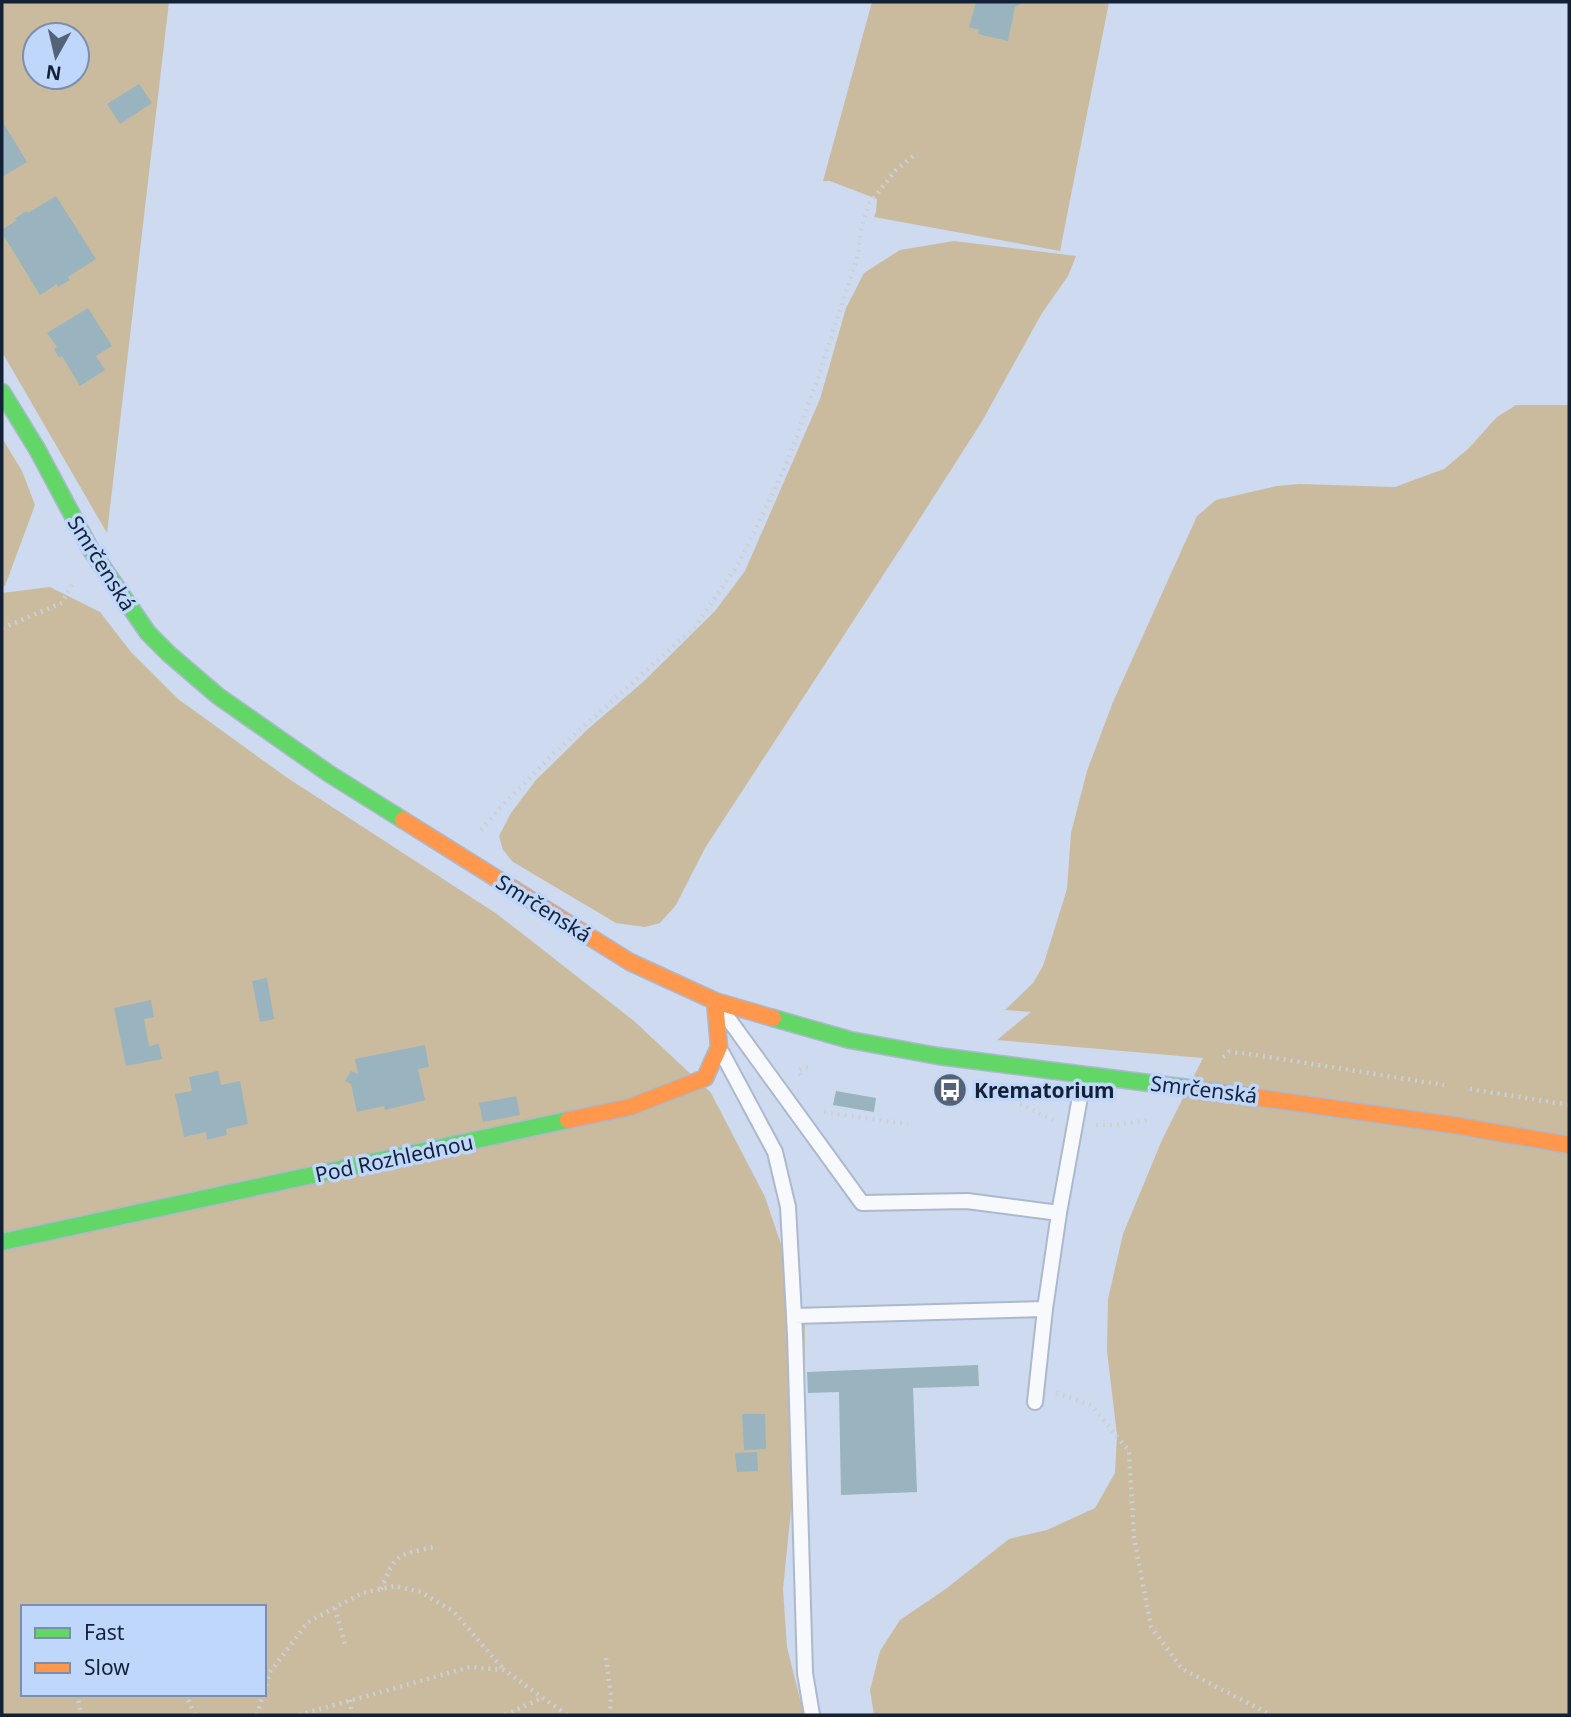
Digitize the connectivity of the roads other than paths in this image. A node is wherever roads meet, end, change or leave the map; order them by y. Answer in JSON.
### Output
{"nodes":[{"id":1,"x":2,"y":392,"type":"edge"},
{"id":2,"x":715,"y":1001,"type":"junction"},
{"id":3,"x":719,"y":1047,"type":"junction"},
{"id":4,"x":1084,"y":1074,"type":"junction"},
{"id":5,"x":1569,"y":1145,"type":"edge"},
{"id":6,"x":1059,"y":1213,"type":"junction"},
{"id":7,"x":2,"y":1242,"type":"edge"},
{"id":8,"x":1045,"y":1309,"type":"junction"},
{"id":9,"x":794,"y":1316,"type":"junction"},
{"id":10,"x":1035,"y":1402,"type":"dead end"},
{"id":11,"x":812,"y":1715,"type":"edge"}],
"edges":[{"from":1,"to":2,"type":"street","name":"Smrčenská"},
{"from":2,"to":3,"type":"street"},
{"from":2,"to":4,"type":"street","name":"Smrčenská"},
{"from":2,"to":6,"type":"lane"},
{"from":3,"to":7,"type":"street","name":"Pod Rozhlednou"},
{"from":3,"to":9,"type":"lane"},
{"from":4,"to":5,"type":"street","name":"Smrčenská"},
{"from":4,"to":6,"type":"lane"},
{"from":6,"to":8,"type":"lane"},
{"from":8,"to":9,"type":"lane"},
{"from":8,"to":10,"type":"lane"},
{"from":9,"to":11,"type":"lane"}]}
